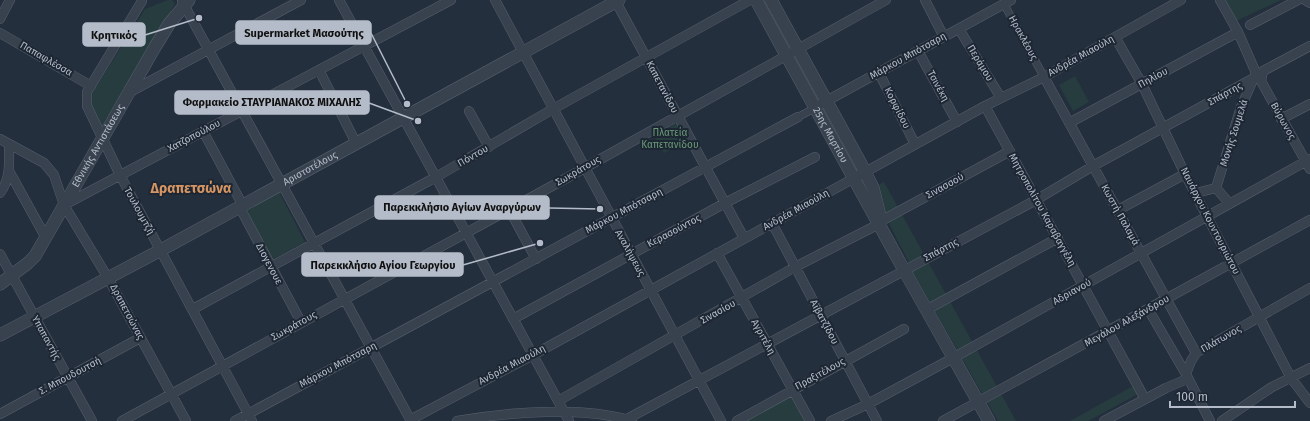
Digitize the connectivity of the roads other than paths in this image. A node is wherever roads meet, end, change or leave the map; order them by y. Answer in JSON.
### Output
{"nodes":[{"id":1,"x":10,"y":0,"type":"edge"},
{"id":2,"x":142,"y":0,"type":"edge"},
{"id":3,"x":301,"y":0,"type":"edge"},
{"id":4,"x":339,"y":0,"type":"edge"},
{"id":5,"x":451,"y":0,"type":"edge"},
{"id":6,"x":495,"y":0,"type":"edge"},
{"id":7,"x":616,"y":0,"type":"edge"},
{"id":8,"x":750,"y":0,"type":"edge"},
{"id":9,"x":756,"y":0,"type":"edge"},
{"id":10,"x":771,"y":0,"type":"edge"},
{"id":11,"x":886,"y":0,"type":"edge"},
{"id":12,"x":926,"y":0,"type":"edge"},
{"id":13,"x":1181,"y":0,"type":"edge"},
{"id":14,"x":1220,"y":0,"type":"edge"},
{"id":15,"x":1298,"y":0,"type":"edge"},
{"id":16,"x":1305,"y":0,"type":"edge"},
{"id":17,"x":188,"y":1,"type":"edge"},
{"id":18,"x":1006,"y":1,"type":"edge"},
{"id":19,"x":1310,"y":3,"type":"edge"},
{"id":20,"x":0,"y":19,"type":"edge"},
{"id":21,"x":1250,"y":25,"type":"dead end"},
{"id":22,"x":959,"y":28,"type":"junction"},
{"id":23,"x":1238,"y":32,"type":"junction"},
{"id":24,"x":0,"y":33,"type":"edge"},
{"id":25,"x":944,"y":37,"type":"junction"},
{"id":26,"x":1115,"y":37,"type":"junction"},
{"id":27,"x":364,"y":46,"type":"junction"},
{"id":28,"x":1310,"y":46,"type":"edge"},
{"id":29,"x":208,"y":50,"type":"junction"},
{"id":30,"x":799,"y":50,"type":"junction"},
{"id":31,"x":918,"y":51,"type":"junction"},
{"id":32,"x":522,"y":53,"type":"junction"},
{"id":33,"x":786,"y":55,"type":"junction"},
{"id":34,"x":646,"y":58,"type":"junction"},
{"id":35,"x":319,"y":70,"type":"junction"},
{"id":36,"x":879,"y":72,"type":"junction"},
{"id":37,"x":1044,"y":76,"type":"junction"},
{"id":38,"x":1254,"y":78,"type":"junction"},
{"id":39,"x":1142,"y":84,"type":"junction"},
{"id":40,"x":91,"y":86,"type":"junction"},
{"id":41,"x":128,"y":93,"type":"junction"},
{"id":42,"x":1001,"y":98,"type":"junction"},
{"id":43,"x":827,"y":101,"type":"junction"},
{"id":44,"x":1310,"y":104,"type":"edge"},
{"id":45,"x":985,"y":106,"type":"junction"},
{"id":46,"x":553,"y":108,"type":"junction"},
{"id":47,"x":815,"y":108,"type":"junction"},
{"id":48,"x":242,"y":111,"type":"junction"},
{"id":49,"x":469,"y":111,"type":"dead end"},
{"id":50,"x":677,"y":115,"type":"junction"},
{"id":51,"x":403,"y":116,"type":"junction"},
{"id":52,"x":798,"y":117,"type":"joint"},
{"id":53,"x":1281,"y":119,"type":"junction"},
{"id":54,"x":957,"y":122,"type":"junction"},
{"id":55,"x":1069,"y":123,"type":"junction"},
{"id":56,"x":1164,"y":129,"type":"junction"},
{"id":57,"x":203,"y":131,"type":"junction"},
{"id":58,"x":102,"y":137,"type":"junction"},
{"id":59,"x":0,"y":139,"type":"edge"},
{"id":60,"x":356,"y":143,"type":"junction"},
{"id":61,"x":9,"y":144,"type":"junction"},
{"id":62,"x":916,"y":144,"type":"junction"},
{"id":63,"x":488,"y":147,"type":"junction"},
{"id":64,"x":1010,"y":150,"type":"junction"},
{"id":65,"x":815,"y":157,"type":"dead end"},
{"id":66,"x":1309,"y":163,"type":"edge"},
{"id":67,"x":1092,"y":166,"type":"junction"},
{"id":68,"x":584,"y":167,"type":"junction"},
{"id":69,"x":705,"y":167,"type":"junction"},
{"id":70,"x":9,"y":171,"type":"junction"},
{"id":71,"x":865,"y":172,"type":"junction"},
{"id":72,"x":1185,"y":174,"type":"junction"},
{"id":73,"x":120,"y":175,"type":"junction"},
{"id":74,"x":436,"y":177,"type":"junction"},
{"id":75,"x":853,"y":178,"type":"junction"},
{"id":76,"x":281,"y":183,"type":"junction"},
{"id":77,"x":1216,"y":188,"type":"junction"},
{"id":78,"x":0,"y":193,"type":"edge"},
{"id":79,"x":1196,"y":193,"type":"junction"},
{"id":80,"x":1036,"y":200,"type":"junction"},
{"id":81,"x":725,"y":203,"type":"junction"},
{"id":82,"x":1230,"y":203,"type":"junction"},
{"id":83,"x":64,"y":205,"type":"junction"},
{"id":84,"x":240,"y":205,"type":"junction"},
{"id":85,"x":509,"y":209,"type":"junction"},
{"id":86,"x":1118,"y":210,"type":"junction"},
{"id":87,"x":1207,"y":215,"type":"junction"},
{"id":88,"x":610,"y":218,"type":"junction"},
{"id":89,"x":1310,"y":220,"type":"edge"},
{"id":90,"x":772,"y":223,"type":"junction"},
{"id":91,"x":880,"y":223,"type":"junction"},
{"id":92,"x":466,"y":232,"type":"junction"},
{"id":93,"x":46,"y":238,"type":"junction"},
{"id":94,"x":744,"y":238,"type":"junction"},
{"id":95,"x":1058,"y":238,"type":"junction"},
{"id":96,"x":314,"y":244,"type":"junction"},
{"id":97,"x":161,"y":250,"type":"junction"},
{"id":98,"x":717,"y":253,"type":"junction"},
{"id":99,"x":0,"y":254,"type":"edge"},
{"id":100,"x":630,"y":254,"type":"junction"},
{"id":101,"x":1142,"y":254,"type":"junction"},
{"id":102,"x":536,"y":258,"type":"junction"},
{"id":103,"x":1231,"y":263,"type":"junction"},
{"id":104,"x":270,"y":267,"type":"junction"},
{"id":105,"x":795,"y":267,"type":"junction"},
{"id":106,"x":904,"y":270,"type":"junction"},
{"id":107,"x":12,"y":276,"type":"junction"},
{"id":108,"x":108,"y":278,"type":"junction"},
{"id":109,"x":493,"y":282,"type":"junction"},
{"id":110,"x":0,"y":284,"type":"edge"},
{"id":111,"x":1083,"y":286,"type":"junction"},
{"id":112,"x":1310,"y":288,"type":"edge"},
{"id":113,"x":650,"y":290,"type":"junction"},
{"id":114,"x":742,"y":298,"type":"junction"},
{"id":115,"x":1167,"y":298,"type":"junction"},
{"id":116,"x":344,"y":299,"type":"junction"},
{"id":117,"x":193,"y":309,"type":"junction"},
{"id":118,"x":1148,"y":309,"type":"junction"},
{"id":119,"x":926,"y":310,"type":"junction"},
{"id":120,"x":820,"y":315,"type":"junction"},
{"id":121,"x":34,"y":316,"type":"junction"},
{"id":122,"x":1259,"y":317,"type":"junction"},
{"id":123,"x":513,"y":319,"type":"junction"},
{"id":124,"x":301,"y":322,"type":"junction"},
{"id":125,"x":904,"y":329,"type":"dead end"},
{"id":126,"x":1107,"y":331,"type":"junction"},
{"id":127,"x":0,"y":335,"type":"edge"},
{"id":128,"x":675,"y":335,"type":"junction"},
{"id":129,"x":140,"y":338,"type":"junction"},
{"id":130,"x":767,"y":344,"type":"junction"},
{"id":131,"x":371,"y":348,"type":"junction"},
{"id":132,"x":1196,"y":353,"type":"junction"},
{"id":133,"x":532,"y":354,"type":"junction"},
{"id":134,"x":953,"y":358,"type":"junction"},
{"id":135,"x":845,"y":361,"type":"junction"},
{"id":136,"x":223,"y":365,"type":"junction"},
{"id":137,"x":1310,"y":368,"type":"edge"},
{"id":138,"x":1186,"y":377,"type":"junction"},
{"id":139,"x":68,"y":378,"type":"junction"},
{"id":140,"x":1291,"y":378,"type":"junction"},
{"id":141,"x":699,"y":380,"type":"junction"},
{"id":142,"x":792,"y":390,"type":"junction"},
{"id":143,"x":170,"y":394,"type":"junction"},
{"id":144,"x":1145,"y":399,"type":"junction"},
{"id":145,"x":558,"y":401,"type":"junction"},
{"id":146,"x":978,"y":402,"type":"junction"},
{"id":147,"x":1310,"y":403,"type":"edge"},
{"id":148,"x":868,"y":404,"type":"junction"},
{"id":149,"x":563,"y":411,"type":"junction"},
{"id":150,"x":0,"y":414,"type":"edge"},
{"id":151,"x":250,"y":418,"type":"edge"},
{"id":152,"x":482,"y":419,"type":"edge"},
{"id":153,"x":411,"y":420,"type":"edge"},
{"id":154,"x":630,"y":420,"type":"edge"},
{"id":155,"x":92,"y":421,"type":"edge"},
{"id":156,"x":122,"y":421,"type":"edge"},
{"id":157,"x":186,"y":421,"type":"edge"},
{"id":158,"x":235,"y":421,"type":"edge"},
{"id":159,"x":457,"y":421,"type":"edge"},
{"id":160,"x":569,"y":421,"type":"edge"},
{"id":161,"x":721,"y":421,"type":"edge"},
{"id":162,"x":737,"y":421,"type":"edge"},
{"id":163,"x":810,"y":421,"type":"edge"},
{"id":164,"x":831,"y":421,"type":"edge"},
{"id":165,"x":877,"y":421,"type":"edge"},
{"id":166,"x":943,"y":421,"type":"edge"},
{"id":167,"x":989,"y":421,"type":"edge"},
{"id":168,"x":1104,"y":421,"type":"edge"},
{"id":169,"x":1210,"y":421,"type":"edge"},
{"id":170,"x":1222,"y":421,"type":"edge"}],
"edges":[{"from":1,"to":20,"type":"street"},
{"from":2,"to":40,"type":"street","name":"Τουλουμτζή"},
{"from":3,"to":29,"type":"street"},
{"from":4,"to":27,"type":"street"},
{"from":5,"to":27,"type":"street","name":"Χατζοπούλου"},
{"from":6,"to":32,"type":"street","name":"Αναλήψεως"},
{"from":7,"to":32,"type":"street","name":"Αριστοτέλους"},
{"from":7,"to":34,"type":"street","name":"Καπετανίδου"},
{"from":8,"to":34,"type":"street","name":"Πόντου"},
{"from":9,"to":33,"type":"street","name":"25ης Μαρτίου"},
{"from":10,"to":30,"type":"street","name":"25ης Μαρτίου"},
{"from":11,"to":30,"type":"street","name":"Σωκράτους"},
{"from":12,"to":25,"type":"street"},
{"from":13,"to":26,"type":"street","name":"Ανδρέα Μιαούλη"},
{"from":14,"to":23,"type":"street"},
{"from":15,"to":21,"type":"street"},
{"from":16,"to":19,"type":"street"},
{"from":17,"to":29,"type":"street"},
{"from":17,"to":41,"type":"street","name":"Εθνικής Αντιστάσεως"},
{"from":18,"to":22,"type":"street","name":"Μάρκου Μπότσαρη"},
{"from":18,"to":37,"type":"street","name":"Ηρακλέους"},
{"from":22,"to":25,"type":"street","name":"Μάρκου Μπότσαρη"},
{"from":22,"to":42,"type":"street","name":"Περάμου"},
{"from":23,"to":38,"type":"street"},
{"from":23,"to":39,"type":"street","name":"Πηλίου"},
{"from":24,"to":40,"type":"street","name":"Παπαφλέσσα"},
{"from":25,"to":31,"type":"street","name":"Μάρκου Μπότσαρη"},
{"from":26,"to":37,"type":"street","name":"Ανδρέα Μιαούλη"},
{"from":26,"to":39,"type":"street","name":"Ναυάρχου Κουντουριώτου"},
{"from":27,"to":35,"type":"street","name":"Χατζοπούλου"},
{"from":27,"to":51,"type":"street"},
{"from":28,"to":53,"type":"street","name":"Βύρωνος"},
{"from":29,"to":41,"type":"street"},
{"from":29,"to":48,"type":"street"},
{"from":30,"to":33,"type":"street","name":"Σωκράτους"},
{"from":30,"to":43,"type":"street","name":"25ης Μαρτίου"},
{"from":31,"to":36,"type":"street","name":"Μάρκου Μπότσαρη"},
{"from":31,"to":54,"type":"street","name":"Τσινέκη"},
{"from":32,"to":46,"type":"street","name":"Αναλήψεως"},
{"from":32,"to":51,"type":"street","name":"Αριστοτέλους"},
{"from":33,"to":47,"type":"street","name":"25ης Μαρτίου"},
{"from":33,"to":50,"type":"street","name":"Σωκράτους"},
{"from":34,"to":46,"type":"street","name":"Πόντου"},
{"from":34,"to":50,"type":"street","name":"Καπετανίδου"},
{"from":35,"to":48,"type":"street","name":"Χατζοπούλου"},
{"from":35,"to":60,"type":"street"},
{"from":36,"to":43,"type":"street","name":"Μάρκου Μπότσαρη"},
{"from":36,"to":62,"type":"street","name":"Κορφίδου"},
{"from":37,"to":42,"type":"street","name":"Ανδρέα Μιαούλη"},
{"from":37,"to":55,"type":"street","name":"Κωστή Παλαμά"},
{"from":38,"to":56,"type":"street","name":"Σπάρτης"},
{"from":38,"to":77,"type":"street","name":"Μονής Σουμελά"},
{"from":39,"to":55,"type":"street","name":"Πηλίου"},
{"from":39,"to":56,"type":"street","name":"Ναυάρχου Κουντουριώτου"},
{"from":40,"to":58,"type":"street","name":"Τουλουμτζή"},
{"from":41,"to":58,"type":"street","name":"Εθνικής Αντιστάσεως"},
{"from":42,"to":45,"type":"street","name":"Ανδρέα Μιαούλη"},
{"from":43,"to":47,"type":"street","name":"Μάρκου Μπότσαρη"},
{"from":43,"to":71,"type":"street","name":"25ης Μαρτίου"},
{"from":44,"to":53,"type":"street"},
{"from":45,"to":54,"type":"street","name":"Ανδρέα Μιαούλη"},
{"from":45,"to":64,"type":"street","name":"Μητροπολίτου Καραβαγγέλη"},
{"from":46,"to":63,"type":"street","name":"Πόντου"},
{"from":46,"to":68,"type":"street","name":"Αναλήψεως"},
{"from":47,"to":52,"type":"street","name":"Μάρκου Μπότσαρη"},
{"from":47,"to":75,"type":"street","name":"25ης Μαρτίου"},
{"from":48,"to":57,"type":"street","name":"Χατζοπούλου"},
{"from":48,"to":76,"type":"street"},
{"from":49,"to":63,"type":"street"},
{"from":50,"to":68,"type":"street","name":"Σωκράτους"},
{"from":50,"to":69,"type":"street","name":"Καπετανίδου"},
{"from":51,"to":60,"type":"street","name":"Αριστοτέλους"},
{"from":51,"to":74,"type":"street"},
{"from":52,"to":69,"type":"street","name":"Μάρκου Μπότσαρη"},
{"from":53,"to":66,"type":"street","name":"Βύρωνος"},
{"from":54,"to":62,"type":"street","name":"Ανδρέα Μιαούλη"},
{"from":55,"to":67,"type":"street","name":"Κωστή Παλαμά"},
{"from":56,"to":67,"type":"street","name":"Σπάρτης"},
{"from":56,"to":72,"type":"street","name":"Ναυάρχου Κουντουριώτου"},
{"from":57,"to":73,"type":"street","name":"Χατζοπούλου"},
{"from":57,"to":84,"type":"street","name":"Διογενουε"},
{"from":58,"to":73,"type":"street","name":"Τουλουμτζή"},
{"from":58,"to":83,"type":"street","name":"Εθνικής Αντιστάσεως"},
{"from":59,"to":61,"type":"street","name":"Δραπετσώνας"},
{"from":60,"to":76,"type":"street","name":"Αριστοτέλους"},
{"from":61,"to":70,"type":"street"},
{"from":61,"to":83,"type":"street","name":"Δραπετσώνας"},
{"from":62,"to":71,"type":"street","name":"Ανδρέα Μιαούλη"},
{"from":63,"to":74,"type":"street","name":"Πόντου"},
{"from":64,"to":80,"type":"street","name":"Μητροπολίτου Καραβαγγέλη"},
{"from":64,"to":91,"type":"street","name":"Σινασσού"},
{"from":65,"to":81,"type":"street","name":"Κερασούντος"},
{"from":66,"to":82,"type":"street","name":"Αδριανού"},
{"from":67,"to":80,"type":"street","name":"Σπάρτης"},
{"from":67,"to":86,"type":"street","name":"Κωστή Παλαμά"},
{"from":68,"to":85,"type":"street","name":"Σωκράτους"},
{"from":68,"to":88,"type":"street","name":"Αναλήψεως"},
{"from":69,"to":81,"type":"street","name":"Καπετανίδου"},
{"from":69,"to":88,"type":"street","name":"Μάρκου Μπότσαρη"},
{"from":70,"to":78,"type":"street"},
{"from":70,"to":93,"type":"street"},
{"from":71,"to":75,"type":"street","name":"Ανδρέα Μιαούλη"},
{"from":71,"to":91,"type":"street","name":"25ης Μαρτίου"},
{"from":72,"to":79,"type":"street","name":"Ναυάρχου Κουντουριώτου"},
{"from":72,"to":86,"type":"street"},
{"from":73,"to":83,"type":"street","name":"Χατζοπούλου"},
{"from":73,"to":97,"type":"street","name":"Τουλουμτζή"},
{"from":74,"to":92,"type":"street"},
{"from":74,"to":96,"type":"street","name":"Πόντου"},
{"from":75,"to":90,"type":"street","name":"Ανδρέα Μιαούλη"},
{"from":75,"to":91,"type":"street","name":"25ης Μαρτίου"},
{"from":76,"to":84,"type":"street","name":"Αριστοτέλους"},
{"from":76,"to":96,"type":"street"},
{"from":77,"to":79,"type":"street"},
{"from":77,"to":82,"type":"street"},
{"from":79,"to":87,"type":"street","name":"Ναυάρχου Κουντουριώτου"},
{"from":80,"to":95,"type":"street","name":"Μητροπολίτου Καραβαγγέλη"},
{"from":80,"to":106,"type":"street","name":"Σπάρτης"},
{"from":81,"to":94,"type":"street","name":"Καπετανίδου"},
{"from":81,"to":100,"type":"street","name":"Κερασούντος"},
{"from":82,"to":87,"type":"street","name":"Αδριανού"},
{"from":83,"to":93,"type":"street","name":"Εθνικής Αντιστάσεως"},
{"from":83,"to":108,"type":"street","name":"Δραπετσώνας"},
{"from":84,"to":97,"type":"street","name":"Αριστοτέλους"},
{"from":84,"to":104,"type":"street","name":"Διογενουε"},
{"from":85,"to":92,"type":"street","name":"Σωκράτους"},
{"from":85,"to":102,"type":"street"},
{"from":86,"to":101,"type":"street","name":"Κωστή Παλαμά"},
{"from":87,"to":101,"type":"street","name":"Αδριανού"},
{"from":87,"to":103,"type":"street","name":"Ναυάρχου Κουντουριώτου"},
{"from":88,"to":100,"type":"street","name":"Αναλήψεως"},
{"from":88,"to":102,"type":"street","name":"Μάρκου Μπότσαρη"},
{"from":89,"to":103,"type":"street","name":"Μεγάλου Αλεξάνδρου"},
{"from":90,"to":94,"type":"street","name":"Ανδρέα Μιαούλη"},
{"from":90,"to":105,"type":"street","name":"Αϊβατζίδου"},
{"from":91,"to":105,"type":"street","name":"Σινασίου"},
{"from":91,"to":106,"type":"street","name":"25ης Μαρτίου"},
{"from":92,"to":109,"type":"street"},
{"from":92,"to":116,"type":"street","name":"Σωκράτους"},
{"from":93,"to":107,"type":"street","name":"Εθνικής Αντιστάσεως"},
{"from":94,"to":98,"type":"street","name":"Ανδρέα Μιαούλη"},
{"from":95,"to":111,"type":"street","name":"Μητροπολίτου Καραβαγγέλη"},
{"from":95,"to":119,"type":"street"},
{"from":96,"to":104,"type":"street","name":"Πόντου"},
{"from":96,"to":116,"type":"street"},
{"from":97,"to":108,"type":"street","name":"Αριστοτέλους"},
{"from":97,"to":117,"type":"street","name":"Τουλουμτζή"},
{"from":98,"to":113,"type":"street","name":"Ανδρέα Μιαούλη"},
{"from":98,"to":114,"type":"street","name":"Αγριτέλη"},
{"from":99,"to":107,"type":"street","name":"Υπαπαντής"},
{"from":100,"to":113,"type":"street","name":"Αναλήψεως"},
{"from":100,"to":123,"type":"street","name":"Κερασούντος"},
{"from":101,"to":111,"type":"street","name":"Αδριανού"},
{"from":101,"to":115,"type":"street","name":"Κωστή Παλαμά"},
{"from":102,"to":109,"type":"street","name":"Μάρκου Μπότσαρη"},
{"from":103,"to":115,"type":"street","name":"Μεγάλου Αλεξάνδρου"},
{"from":103,"to":122,"type":"street","name":"Ναυάρχου Κουντουριώτου"},
{"from":104,"to":117,"type":"street","name":"Πόντου"},
{"from":104,"to":124,"type":"street","name":"Διογενουε"},
{"from":105,"to":114,"type":"street","name":"Σινασίου"},
{"from":105,"to":120,"type":"street","name":"Αϊβατζίδου"},
{"from":106,"to":119,"type":"street","name":"25ης Μαρτίου"},
{"from":106,"to":120,"type":"street","name":"Σπάρτης"},
{"from":107,"to":110,"type":"street","name":"Εθνικής Αντιστάσεως"},
{"from":107,"to":121,"type":"street","name":"Υπαπαντής"},
{"from":108,"to":121,"type":"street","name":"Αριστοτέλους"},
{"from":108,"to":129,"type":"street","name":"Δραπετσώνας"},
{"from":109,"to":123,"type":"street"},
{"from":109,"to":131,"type":"street","name":"Μάρκου Μπότσαρη"},
{"from":111,"to":126,"type":"street","name":"Μητροπολίτου Καραβαγγέλη"},
{"from":111,"to":134,"type":"street","name":"Αδριανού"},
{"from":112,"to":122,"type":"street","name":"Πλάτωνος"},
{"from":113,"to":128,"type":"street","name":"Αναλήψεως"},
{"from":113,"to":133,"type":"street","name":"Ανδρέα Μιαούλη"},
{"from":114,"to":128,"type":"street","name":"Σινασίου"},
{"from":114,"to":130,"type":"street","name":"Αγριτέλη"},
{"from":115,"to":118,"type":"street","name":"Μεγάλου Αλεξάνδρου"},
{"from":115,"to":132,"type":"street","name":"Κωστή Παλαμά"},
{"from":116,"to":124,"type":"street","name":"Σωκράτους"},
{"from":116,"to":131,"type":"street"},
{"from":117,"to":136,"type":"street","name":"Τουλουμτζή"},
{"from":118,"to":126,"type":"street","name":"Μεγάλου Αλεξάνδρου"},
{"from":118,"to":138,"type":"street"},
{"from":119,"to":134,"type":"street","name":"25ης Μαρτίου"},
{"from":120,"to":130,"type":"street","name":"Σπάρτης"},
{"from":120,"to":135,"type":"street","name":"Αϊβατζίδου"},
{"from":121,"to":127,"type":"street","name":"Αριστοτέλους"},
{"from":121,"to":139,"type":"street","name":"Υπαπαντής"},
{"from":122,"to":132,"type":"street","name":"Πλάτωνος"},
{"from":122,"to":140,"type":"street","name":"Ναυάρχου Κουντουριώτου"},
{"from":123,"to":133,"type":"street"},
{"from":124,"to":136,"type":"street","name":"Σωκράτους"},
{"from":125,"to":135,"type":"street","name":"Πραξιτέλους"},
{"from":126,"to":144,"type":"street","name":"Μητροπολίτου Καραβαγγέλη"},
{"from":126,"to":146,"type":"street","name":"Μεγάλου Αλεξάνδρου"},
{"from":128,"to":141,"type":"street","name":"Αναλήψεως"},
{"from":128,"to":145,"type":"street","name":"Σινασίου"},
{"from":129,"to":139,"type":"street","name":"Σ. Μπουδουτσή"},
{"from":129,"to":143,"type":"street","name":"Δραπετσώνας"},
{"from":130,"to":141,"type":"street","name":"Σπάρτης"},
{"from":130,"to":142,"type":"street","name":"Αγριτέλη"},
{"from":131,"to":151,"type":"street","name":"Μάρκου Μπότσαρη"},
{"from":131,"to":153,"type":"street"},
{"from":132,"to":138,"type":"street","name":"Πλάτωνος"},
{"from":133,"to":145,"type":"street"},
{"from":133,"to":153,"type":"street","name":"Ανδρέα Μιαούλη"},
{"from":134,"to":146,"type":"street","name":"25ης Μαρτίου"},
{"from":134,"to":148,"type":"street","name":"Αδριανού"},
{"from":135,"to":142,"type":"street","name":"Πραξιτέλους"},
{"from":135,"to":148,"type":"street","name":"Αϊβατζίδου"},
{"from":136,"to":143,"type":"street","name":"Σωκράτους"},
{"from":136,"to":151,"type":"street","name":"Τουλουμτζή"},
{"from":137,"to":140,"type":"street"},
{"from":138,"to":144,"type":"street"},
{"from":138,"to":169,"type":"street"},
{"from":139,"to":150,"type":"street","name":"Σ. Μπουδουτσή"},
{"from":139,"to":155,"type":"street","name":"Υπαπαντής"},
{"from":140,"to":147,"type":"street","name":"Ναυάρχου Κουντουριώτου"},
{"from":140,"to":170,"type":"street"},
{"from":141,"to":154,"type":"street","name":"Σπάρτης"},
{"from":141,"to":161,"type":"street","name":"Αναλήψεως"},
{"from":142,"to":162,"type":"street","name":"Πραξιτέλους"},
{"from":142,"to":163,"type":"street","name":"Αγριτέλη"},
{"from":143,"to":156,"type":"street","name":"Σωκράτους"},
{"from":143,"to":157,"type":"street","name":"Δραπετσώνας"},
{"from":144,"to":168,"type":"street"},
{"from":145,"to":149,"type":"street"},
{"from":146,"to":166,"type":"street","name":"Μεγάλου Αλεξάνδρου"},
{"from":146,"to":167,"type":"street","name":"25ης Μαρτίου"},
{"from":148,"to":164,"type":"street","name":"Αδριανού"},
{"from":148,"to":165,"type":"street","name":"Αϊβατζίδου"},
{"from":149,"to":152,"type":"street"},
{"from":149,"to":154,"type":"street"},
{"from":149,"to":160,"type":"street"},
{"from":151,"to":158,"type":"street","name":"Μάρκου Μπότσαρη"},
{"from":152,"to":159,"type":"street"}]}
